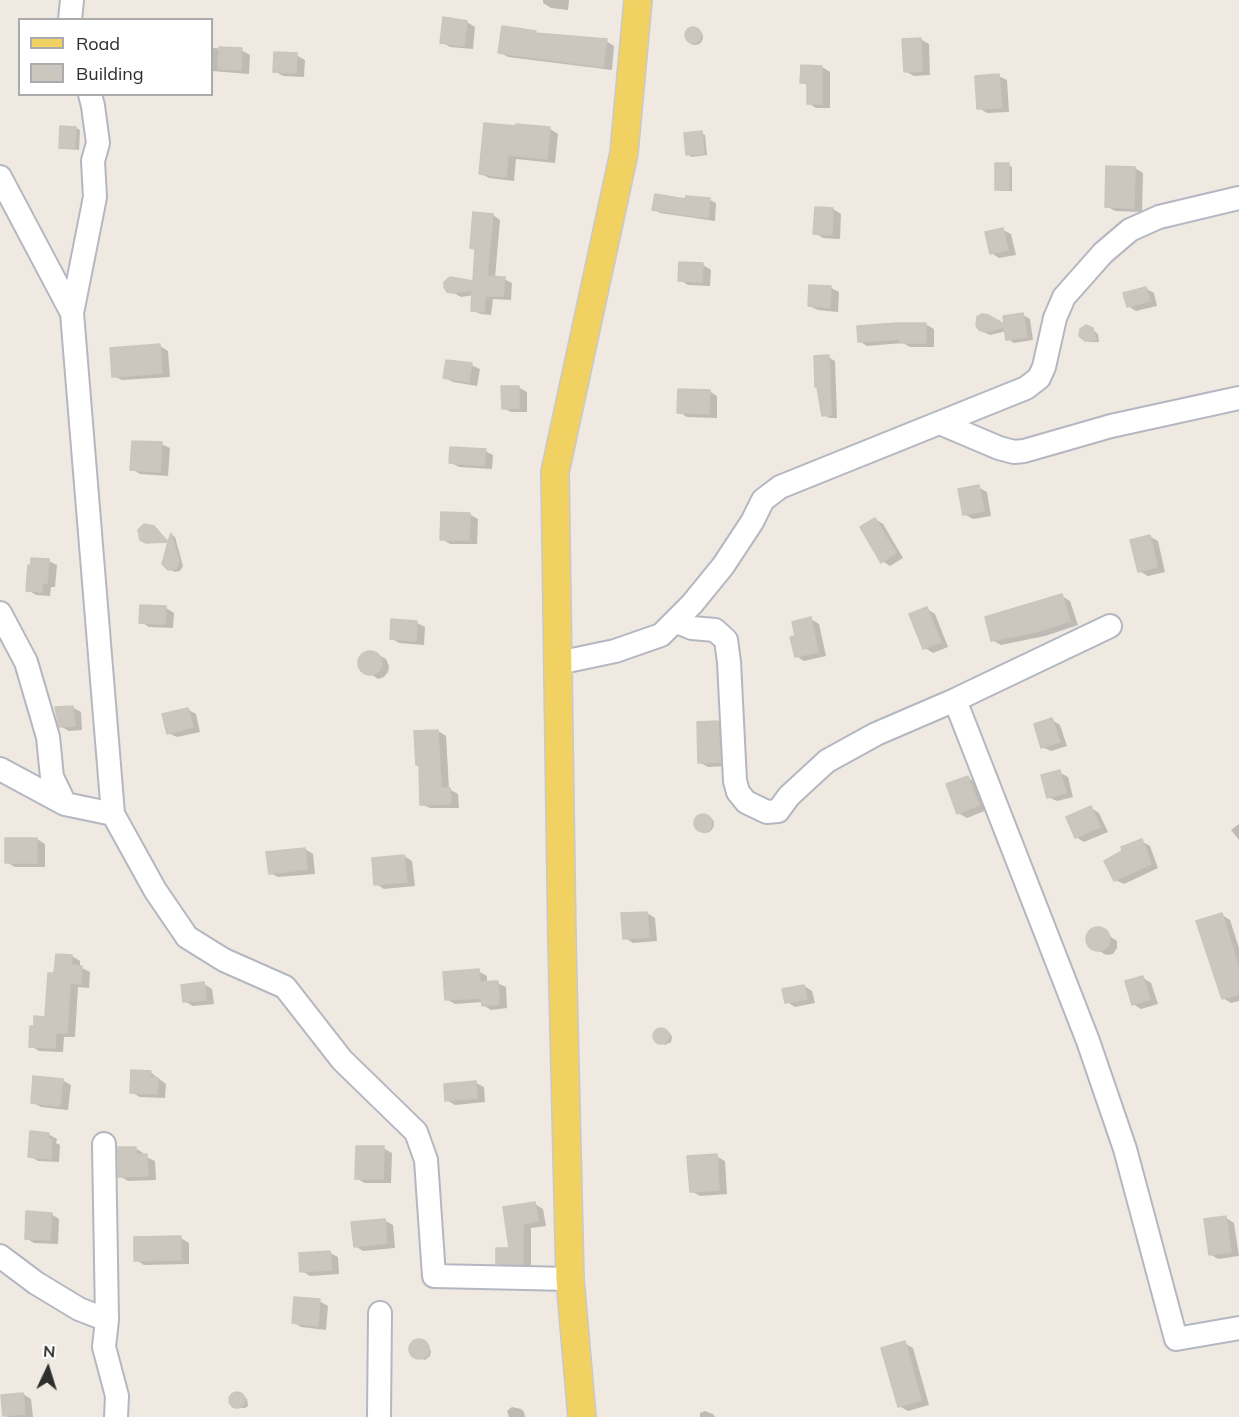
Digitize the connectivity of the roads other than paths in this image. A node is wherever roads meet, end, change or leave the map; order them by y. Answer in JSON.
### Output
{"nodes":[{"id":1,"x":72,"y":0,"type":"edge"},
{"id":2,"x":638,"y":0,"type":"edge"},
{"id":3,"x":70,"y":18,"type":"edge"},
{"id":4,"x":90,"y":96,"type":"edge"},
{"id":5,"x":0,"y":177,"type":"edge"},
{"id":6,"x":1239,"y":198,"type":"edge"},
{"id":7,"x":72,"y":313,"type":"junction"},
{"id":8,"x":1239,"y":398,"type":"edge"},
{"id":9,"x":940,"y":423,"type":"junction"},
{"id":10,"x":0,"y":613,"type":"edge"},
{"id":11,"x":675,"y":621,"type":"junction"},
{"id":12,"x":1110,"y":626,"type":"dead end"},
{"id":13,"x":558,"y":663,"type":"junction"},
{"id":14,"x":955,"y":700,"type":"junction"},
{"id":15,"x":0,"y":769,"type":"edge"},
{"id":16,"x":65,"y":804,"type":"junction"},
{"id":17,"x":113,"y":814,"type":"junction"},
{"id":18,"x":104,"y":1144,"type":"dead end"},
{"id":19,"x":0,"y":1256,"type":"edge"},
{"id":20,"x":570,"y":1278,"type":"junction"},
{"id":21,"x":380,"y":1312,"type":"dead end"},
{"id":22,"x":107,"y":1320,"type":"junction"},
{"id":23,"x":1239,"y":1328,"type":"edge"},
{"id":24,"x":116,"y":1417,"type":"edge"},
{"id":25,"x":379,"y":1417,"type":"edge"},
{"id":26,"x":582,"y":1417,"type":"edge"}],
"edges":[{"from":1,"to":3,"type":"street"},
{"from":2,"to":13,"type":"main road"},
{"from":4,"to":7,"type":"street"},
{"from":5,"to":7,"type":"street"},
{"from":6,"to":9,"type":"street"},
{"from":7,"to":17,"type":"street"},
{"from":8,"to":9,"type":"street"},
{"from":9,"to":11,"type":"street"},
{"from":10,"to":16,"type":"street"},
{"from":11,"to":13,"type":"street"},
{"from":11,"to":14,"type":"street"},
{"from":12,"to":14,"type":"street"},
{"from":13,"to":20,"type":"main road"},
{"from":14,"to":23,"type":"street"},
{"from":15,"to":16,"type":"street"},
{"from":16,"to":17,"type":"street"},
{"from":17,"to":20,"type":"street"},
{"from":18,"to":22,"type":"street"},
{"from":19,"to":22,"type":"street"},
{"from":20,"to":26,"type":"main road"},
{"from":21,"to":25,"type":"street"},
{"from":22,"to":24,"type":"street"}]}
